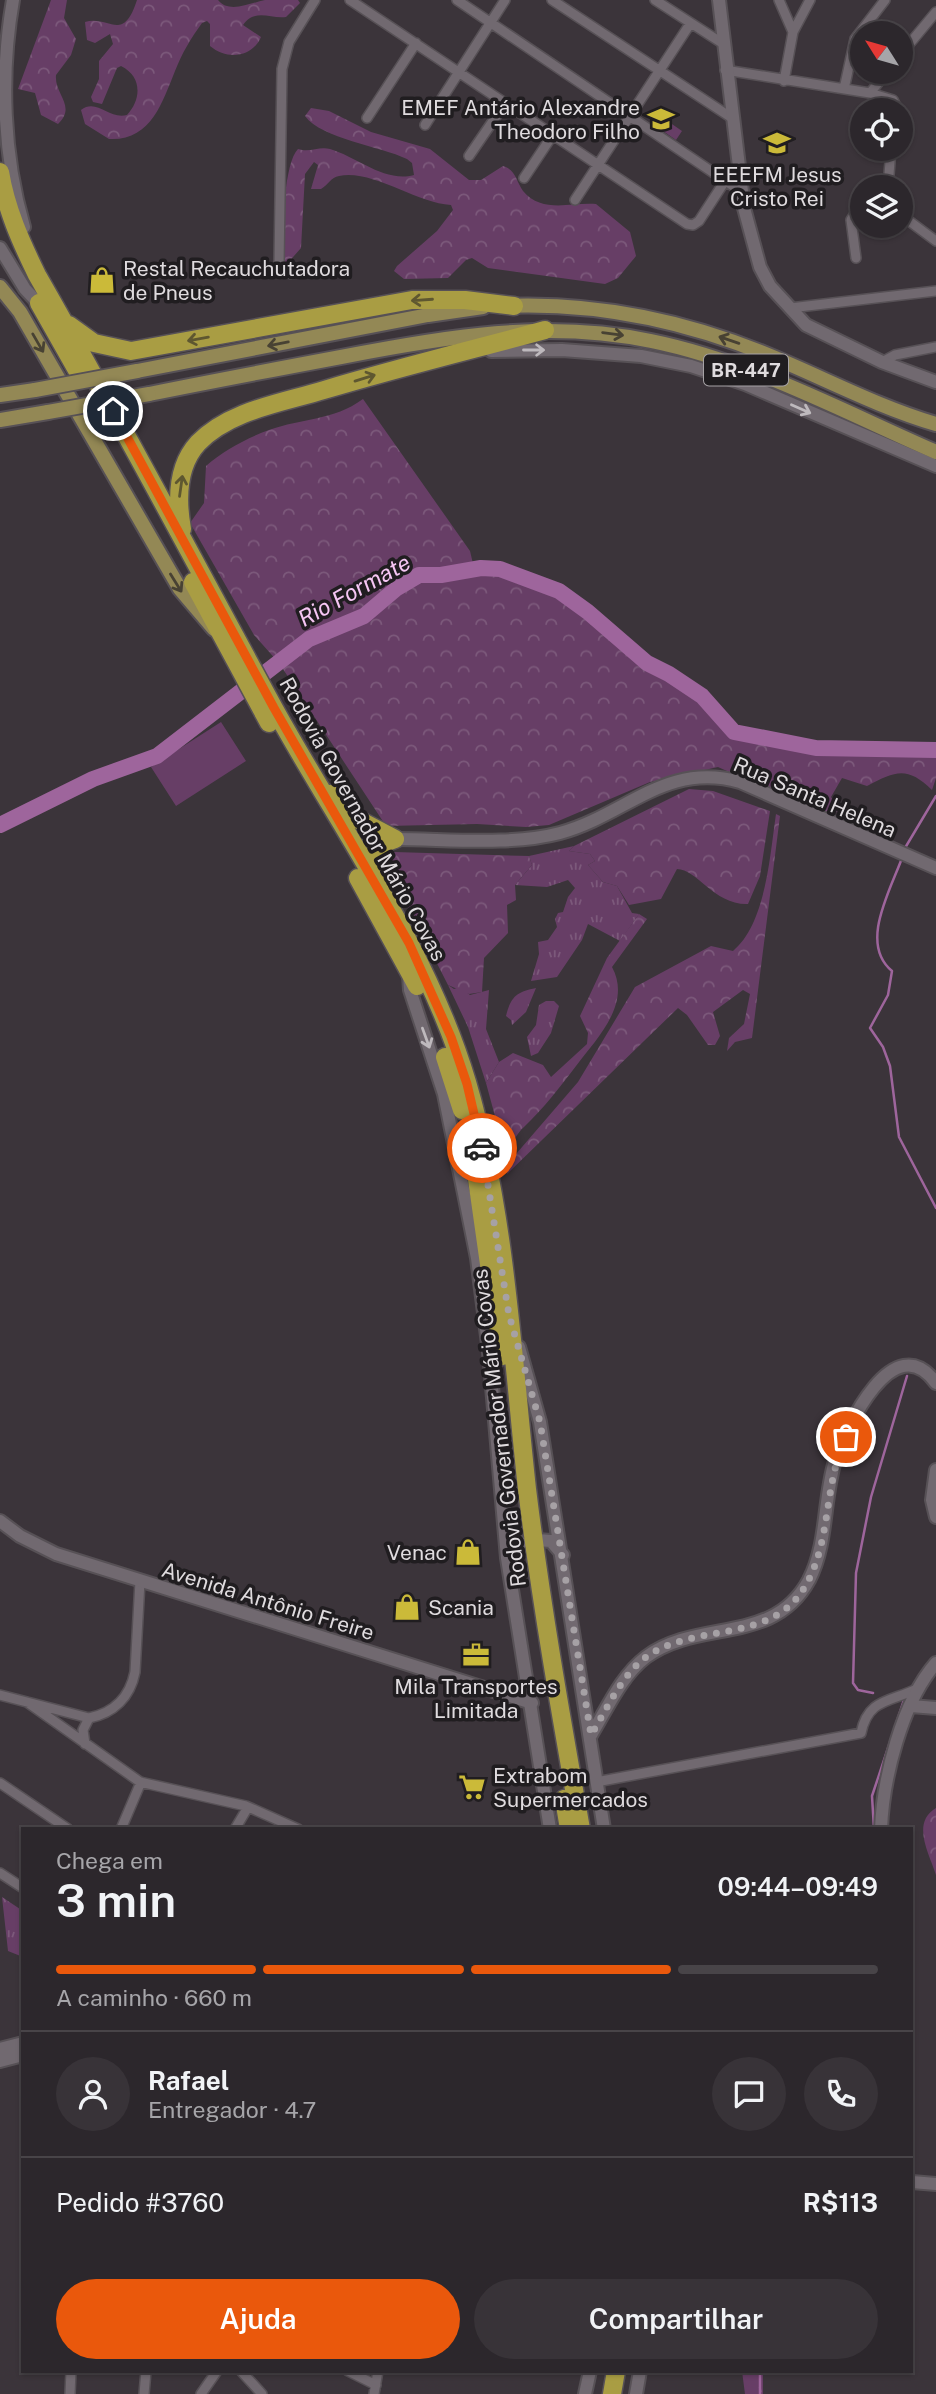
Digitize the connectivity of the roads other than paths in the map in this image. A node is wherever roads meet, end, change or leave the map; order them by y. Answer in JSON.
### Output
{"nodes":[{"id":1,"x":13,"y":0,"type":"edge"},
{"id":2,"x":315,"y":0,"type":"edge"},
{"id":3,"x":350,"y":0,"type":"edge"},
{"id":4,"x":457,"y":0,"type":"edge"},
{"id":5,"x":505,"y":0,"type":"edge"},
{"id":6,"x":552,"y":0,"type":"edge"},
{"id":7,"x":654,"y":0,"type":"edge"},
{"id":8,"x":719,"y":0,"type":"edge"},
{"id":9,"x":779,"y":0,"type":"edge"},
{"id":10,"x":810,"y":0,"type":"edge"},
{"id":11,"x":885,"y":0,"type":"edge"},
{"id":12,"x":936,"y":12,"type":"edge"},
{"id":13,"x":490,"y":22,"type":"junction"},
{"id":14,"x":690,"y":23,"type":"junction"},
{"id":15,"x":793,"y":32,"type":"junction"},
{"id":16,"x":914,"y":38,"type":"edge"},
{"id":17,"x":416,"y":43,"type":"junction"},
{"id":18,"x":722,"y":43,"type":"junction"},
{"id":19,"x":659,"y":69,"type":"junction"},
{"id":20,"x":725,"y":69,"type":"junction"},
{"id":21,"x":460,"y":72,"type":"junction"},
{"id":22,"x":784,"y":81,"type":"junction"},
{"id":23,"x":877,"y":84,"type":"edge"},
{"id":24,"x":844,"y":89,"type":"junction"},
{"id":25,"x":870,"y":93,"type":"junction"},
{"id":26,"x":880,"y":98,"type":"edge"},
{"id":27,"x":506,"y":102,"type":"junction"},
{"id":28,"x":628,"y":116,"type":"junction"},
{"id":29,"x":367,"y":118,"type":"dead end"},
{"id":30,"x":732,"y":118,"type":"junction"},
{"id":31,"x":425,"y":125,"type":"dead end"},
{"id":32,"x":554,"y":134,"type":"junction"},
{"id":33,"x":469,"y":156,"type":"dead end"},
{"id":34,"x":598,"y":163,"type":"junction"},
{"id":35,"x":0,"y":172,"type":"edge"},
{"id":36,"x":524,"y":178,"type":"dead end"},
{"id":37,"x":725,"y":181,"type":"junction"},
{"id":38,"x":742,"y":192,"type":"junction"},
{"id":39,"x":575,"y":200,"type":"dead end"},
{"id":40,"x":0,"y":221,"type":"edge"},
{"id":41,"x":913,"y":224,"type":"edge"},
{"id":42,"x":853,"y":238,"type":"edge"},
{"id":43,"x":936,"y":241,"type":"edge"},
{"id":44,"x":0,"y":248,"type":"edge"},
{"id":45,"x":856,"y":258,"type":"dead end"},
{"id":46,"x":292,"y":274,"type":"dead end"},
{"id":47,"x":37,"y":275,"type":"junction"},
{"id":48,"x":0,"y":287,"type":"edge"},
{"id":49,"x":936,"y":291,"type":"edge"},
{"id":50,"x":514,"y":306,"type":"junction"},
{"id":51,"x":790,"y":308,"type":"junction"},
{"id":52,"x":49,"y":309,"type":"junction"},
{"id":53,"x":544,"y":330,"type":"junction"},
{"id":54,"x":936,"y":346,"type":"edge"},
{"id":55,"x":442,"y":356,"type":"junction"},
{"id":56,"x":882,"y":362,"type":"junction"},
{"id":57,"x":936,"y":382,"type":"edge"},
{"id":58,"x":0,"y":396,"type":"edge"},
{"id":59,"x":0,"y":421,"type":"edge"},
{"id":60,"x":936,"y":424,"type":"edge"},
{"id":61,"x":936,"y":452,"type":"edge"},
{"id":62,"x":936,"y":466,"type":"edge"},
{"id":63,"x":190,"y":552,"type":"junction"},
{"id":64,"x":223,"y":638,"type":"junction"},
{"id":65,"x":238,"y":653,"type":"junction"},
{"id":66,"x":268,"y":710,"type":"junction"},
{"id":67,"x":314,"y":779,"type":"junction"},
{"id":68,"x":395,"y":839,"type":"junction"},
{"id":69,"x":936,"y":868,"type":"edge"},
{"id":70,"x":410,"y":973,"type":"junction"},
{"id":71,"x":435,"y":999,"type":"junction"},
{"id":72,"x":509,"y":1315,"type":"junction"},
{"id":73,"x":936,"y":1383,"type":"edge"},
{"id":74,"x":936,"y":1470,"type":"edge"},
{"id":75,"x":936,"y":1517,"type":"edge"},
{"id":76,"x":0,"y":1521,"type":"edge"},
{"id":77,"x":537,"y":1540,"type":"dead end"},
{"id":78,"x":521,"y":1543,"type":"dead end"},
{"id":79,"x":563,"y":1556,"type":"junction"},
{"id":80,"x":506,"y":1558,"type":"junction"},
{"id":81,"x":140,"y":1581,"type":"junction"},
{"id":82,"x":936,"y":1663,"type":"edge"},
{"id":83,"x":920,"y":1687,"type":"junction"},
{"id":84,"x":0,"y":1695,"type":"edge"},
{"id":85,"x":27,"y":1702,"type":"junction"},
{"id":86,"x":532,"y":1703,"type":"junction"},
{"id":87,"x":911,"y":1706,"type":"junction"},
{"id":88,"x":936,"y":1708,"type":"edge"},
{"id":89,"x":89,"y":1718,"type":"junction"},
{"id":90,"x":591,"y":1735,"type":"junction"},
{"id":91,"x":85,"y":1744,"type":"junction"},
{"id":92,"x":141,"y":1782,"type":"junction"},
{"id":93,"x":596,"y":1782,"type":"junction"},
{"id":94,"x":0,"y":1783,"type":"edge"},
{"id":95,"x":248,"y":1807,"type":"junction"},
{"id":96,"x":65,"y":1827,"type":"edge"},
{"id":97,"x":122,"y":1827,"type":"edge"},
{"id":98,"x":236,"y":1827,"type":"edge"},
{"id":99,"x":294,"y":1827,"type":"edge"},
{"id":100,"x":550,"y":1827,"type":"edge"},
{"id":101,"x":569,"y":1827,"type":"edge"},
{"id":102,"x":581,"y":1827,"type":"edge"},
{"id":103,"x":604,"y":1827,"type":"edge"},
{"id":104,"x":881,"y":1827,"type":"edge"},
{"id":105,"x":0,"y":1873,"type":"edge"},
{"id":106,"x":21,"y":1887,"type":"edge"},
{"id":107,"x":21,"y":2044,"type":"edge"},
{"id":108,"x":0,"y":2049,"type":"edge"},
{"id":109,"x":21,"y":2056,"type":"edge"},
{"id":110,"x":0,"y":2061,"type":"edge"},
{"id":111,"x":913,"y":2182,"type":"edge"},
{"id":112,"x":936,"y":2184,"type":"edge"},
{"id":113,"x":71,"y":2373,"type":"edge"},
{"id":114,"x":146,"y":2373,"type":"edge"},
{"id":115,"x":216,"y":2373,"type":"edge"},
{"id":116,"x":243,"y":2373,"type":"edge"},
{"id":117,"x":351,"y":2373,"type":"edge"},
{"id":118,"x":617,"y":2373,"type":"edge"},
{"id":119,"x":640,"y":2373,"type":"edge"},
{"id":120,"x":375,"y":2389,"type":"edge"},
{"id":121,"x":70,"y":2394,"type":"edge"},
{"id":122,"x":144,"y":2394,"type":"edge"},
{"id":123,"x":201,"y":2394,"type":"edge"},
{"id":124,"x":262,"y":2394,"type":"edge"},
{"id":125,"x":612,"y":2394,"type":"edge"},
{"id":126,"x":636,"y":2394,"type":"edge"}],
"edges":[{"from":1,"to":47,"type":"street"},
{"from":2,"to":46,"type":"street"},
{"from":3,"to":17,"type":"street"},
{"from":4,"to":13,"type":"street"},
{"from":5,"to":13,"type":"street"},
{"from":6,"to":19,"type":"street"},
{"from":7,"to":14,"type":"street"},
{"from":8,"to":18,"type":"street"},
{"from":9,"to":15,"type":"street"},
{"from":10,"to":15,"type":"street"},
{"from":11,"to":24,"type":"street"},
{"from":12,"to":16,"type":"street"},
{"from":13,"to":21,"type":"street"},
{"from":13,"to":28,"type":"street"},
{"from":14,"to":18,"type":"street"},
{"from":14,"to":19,"type":"street"},
{"from":15,"to":22,"type":"street"},
{"from":17,"to":21,"type":"street"},
{"from":17,"to":29,"type":"street"},
{"from":18,"to":20,"type":"street"},
{"from":19,"to":28,"type":"street"},
{"from":19,"to":30,"type":"street"},
{"from":20,"to":22,"type":"street"},
{"from":20,"to":30,"type":"street"},
{"from":21,"to":27,"type":"street"},
{"from":21,"to":31,"type":"street"},
{"from":22,"to":24,"type":"street"},
{"from":23,"to":25,"type":"street"},
{"from":24,"to":25,"type":"street"},
{"from":25,"to":26,"type":"street"},
{"from":27,"to":32,"type":"street"},
{"from":27,"to":33,"type":"street"},
{"from":28,"to":34,"type":"street"},
{"from":28,"to":37,"type":"street"},
{"from":30,"to":38,"type":"street"},
{"from":32,"to":34,"type":"street"},
{"from":32,"to":36,"type":"street"},
{"from":34,"to":37,"type":"street"},
{"from":34,"to":39,"type":"street"},
{"from":35,"to":47,"type":"highway","name":"Rodovia Governador Mário Covas"},
{"from":37,"to":38,"type":"street"},
{"from":38,"to":51,"type":"street"},
{"from":40,"to":52,"type":"highway","name":"Rodovia Governador Mário Covas"},
{"from":41,"to":43,"type":"street"},
{"from":42,"to":45,"type":"street"},
{"from":44,"to":52,"type":"street"},
{"from":47,"to":52,"type":"highway","name":"Rodovia Governador Mário Covas"},
{"from":48,"to":64,"type":"main road","one_way":true},
{"from":49,"to":51,"type":"street"},
{"from":50,"to":52,"type":"highway","one_way":true},
{"from":50,"to":58,"type":"main road","number":"BR-447","one_way":true,"bridge":true},
{"from":60,"to":50,"type":"main road","number":"BR-447","one_way":true},
{"from":51,"to":56,"type":"street"},
{"from":52,"to":63,"type":"highway","name":"Rodovia Governador Mário Covas"},
{"from":52,"to":64,"type":"highway","name":"Rodovia Governador Mário Covas"},
{"from":53,"to":55,"type":"highway"},
{"from":53,"to":59,"type":"main road","number":"BR-447","bridge":true},
{"from":53,"to":61,"type":"main road","number":"BR-447","one_way":true},
{"from":54,"to":56,"type":"street"},
{"from":55,"to":62,"type":"street","one_way":true},
{"from":63,"to":55,"type":"highway","one_way":true},
{"from":56,"to":57,"type":"street"},
{"from":63,"to":65,"type":"highway","name":"Rodovia Governador Mário Covas"},
{"from":64,"to":65,"type":"highway","name":"Rodovia Governador Mário Covas"},
{"from":65,"to":66,"type":"highway","name":"Rodovia Governador Mário Covas"},
{"from":66,"to":67,"type":"highway","name":"Rodovia Governador Mário Covas"},
{"from":66,"to":70,"type":"highway","name":"Rodovia Governador Mário Covas"},
{"from":67,"to":68,"type":"highway"},
{"from":67,"to":71,"type":"highway","name":"Rodovia Governador Mário Covas"},
{"from":68,"to":69,"type":"street","name":"Rua Santa Helena"},
{"from":68,"to":71,"type":"highway"},
{"from":70,"to":80,"type":"street","one_way":true},
{"from":70,"to":101,"type":"highway","name":"Rodovia Governador Mário Covas"},
{"from":71,"to":72,"type":"highway","name":"Rodovia Governador Mário Covas"},
{"from":72,"to":79,"type":"street"},
{"from":72,"to":102,"type":"highway","name":"Rodovia Governador Mário Covas"},
{"from":73,"to":90,"type":"street"},
{"from":74,"to":75,"type":"street"},
{"from":76,"to":81,"type":"street","name":"Avenida Antônio Freire"},
{"from":77,"to":79,"type":"street"},
{"from":78,"to":80,"type":"street"},
{"from":79,"to":90,"type":"street"},
{"from":80,"to":86,"type":"street"},
{"from":81,"to":86,"type":"street","name":"Avenida Antônio Freire"},
{"from":81,"to":89,"type":"street"},
{"from":82,"to":83,"type":"street"},
{"from":83,"to":87,"type":"street"},
{"from":83,"to":93,"type":"street"},
{"from":84,"to":85,"type":"street"},
{"from":85,"to":89,"type":"street"},
{"from":85,"to":91,"type":"street"},
{"from":86,"to":100,"type":"street"},
{"from":87,"to":88,"type":"street"},
{"from":87,"to":104,"type":"street"},
{"from":89,"to":91,"type":"street"},
{"from":90,"to":93,"type":"street"},
{"from":91,"to":92,"type":"street"},
{"from":92,"to":95,"type":"street"},
{"from":92,"to":97,"type":"street"},
{"from":93,"to":103,"type":"street"},
{"from":94,"to":96,"type":"street"},
{"from":95,"to":98,"type":"street"},
{"from":95,"to":99,"type":"street"},
{"from":105,"to":106,"type":"street"},
{"from":107,"to":108,"type":"street"},
{"from":109,"to":110,"type":"street"},
{"from":111,"to":112,"type":"street"},
{"from":113,"to":121,"type":"street"},
{"from":114,"to":122,"type":"street"},
{"from":115,"to":123,"type":"street"},
{"from":116,"to":124,"type":"street"},
{"from":117,"to":120,"type":"street"},
{"from":118,"to":125,"type":"highway"},
{"from":119,"to":126,"type":"street"}]}
